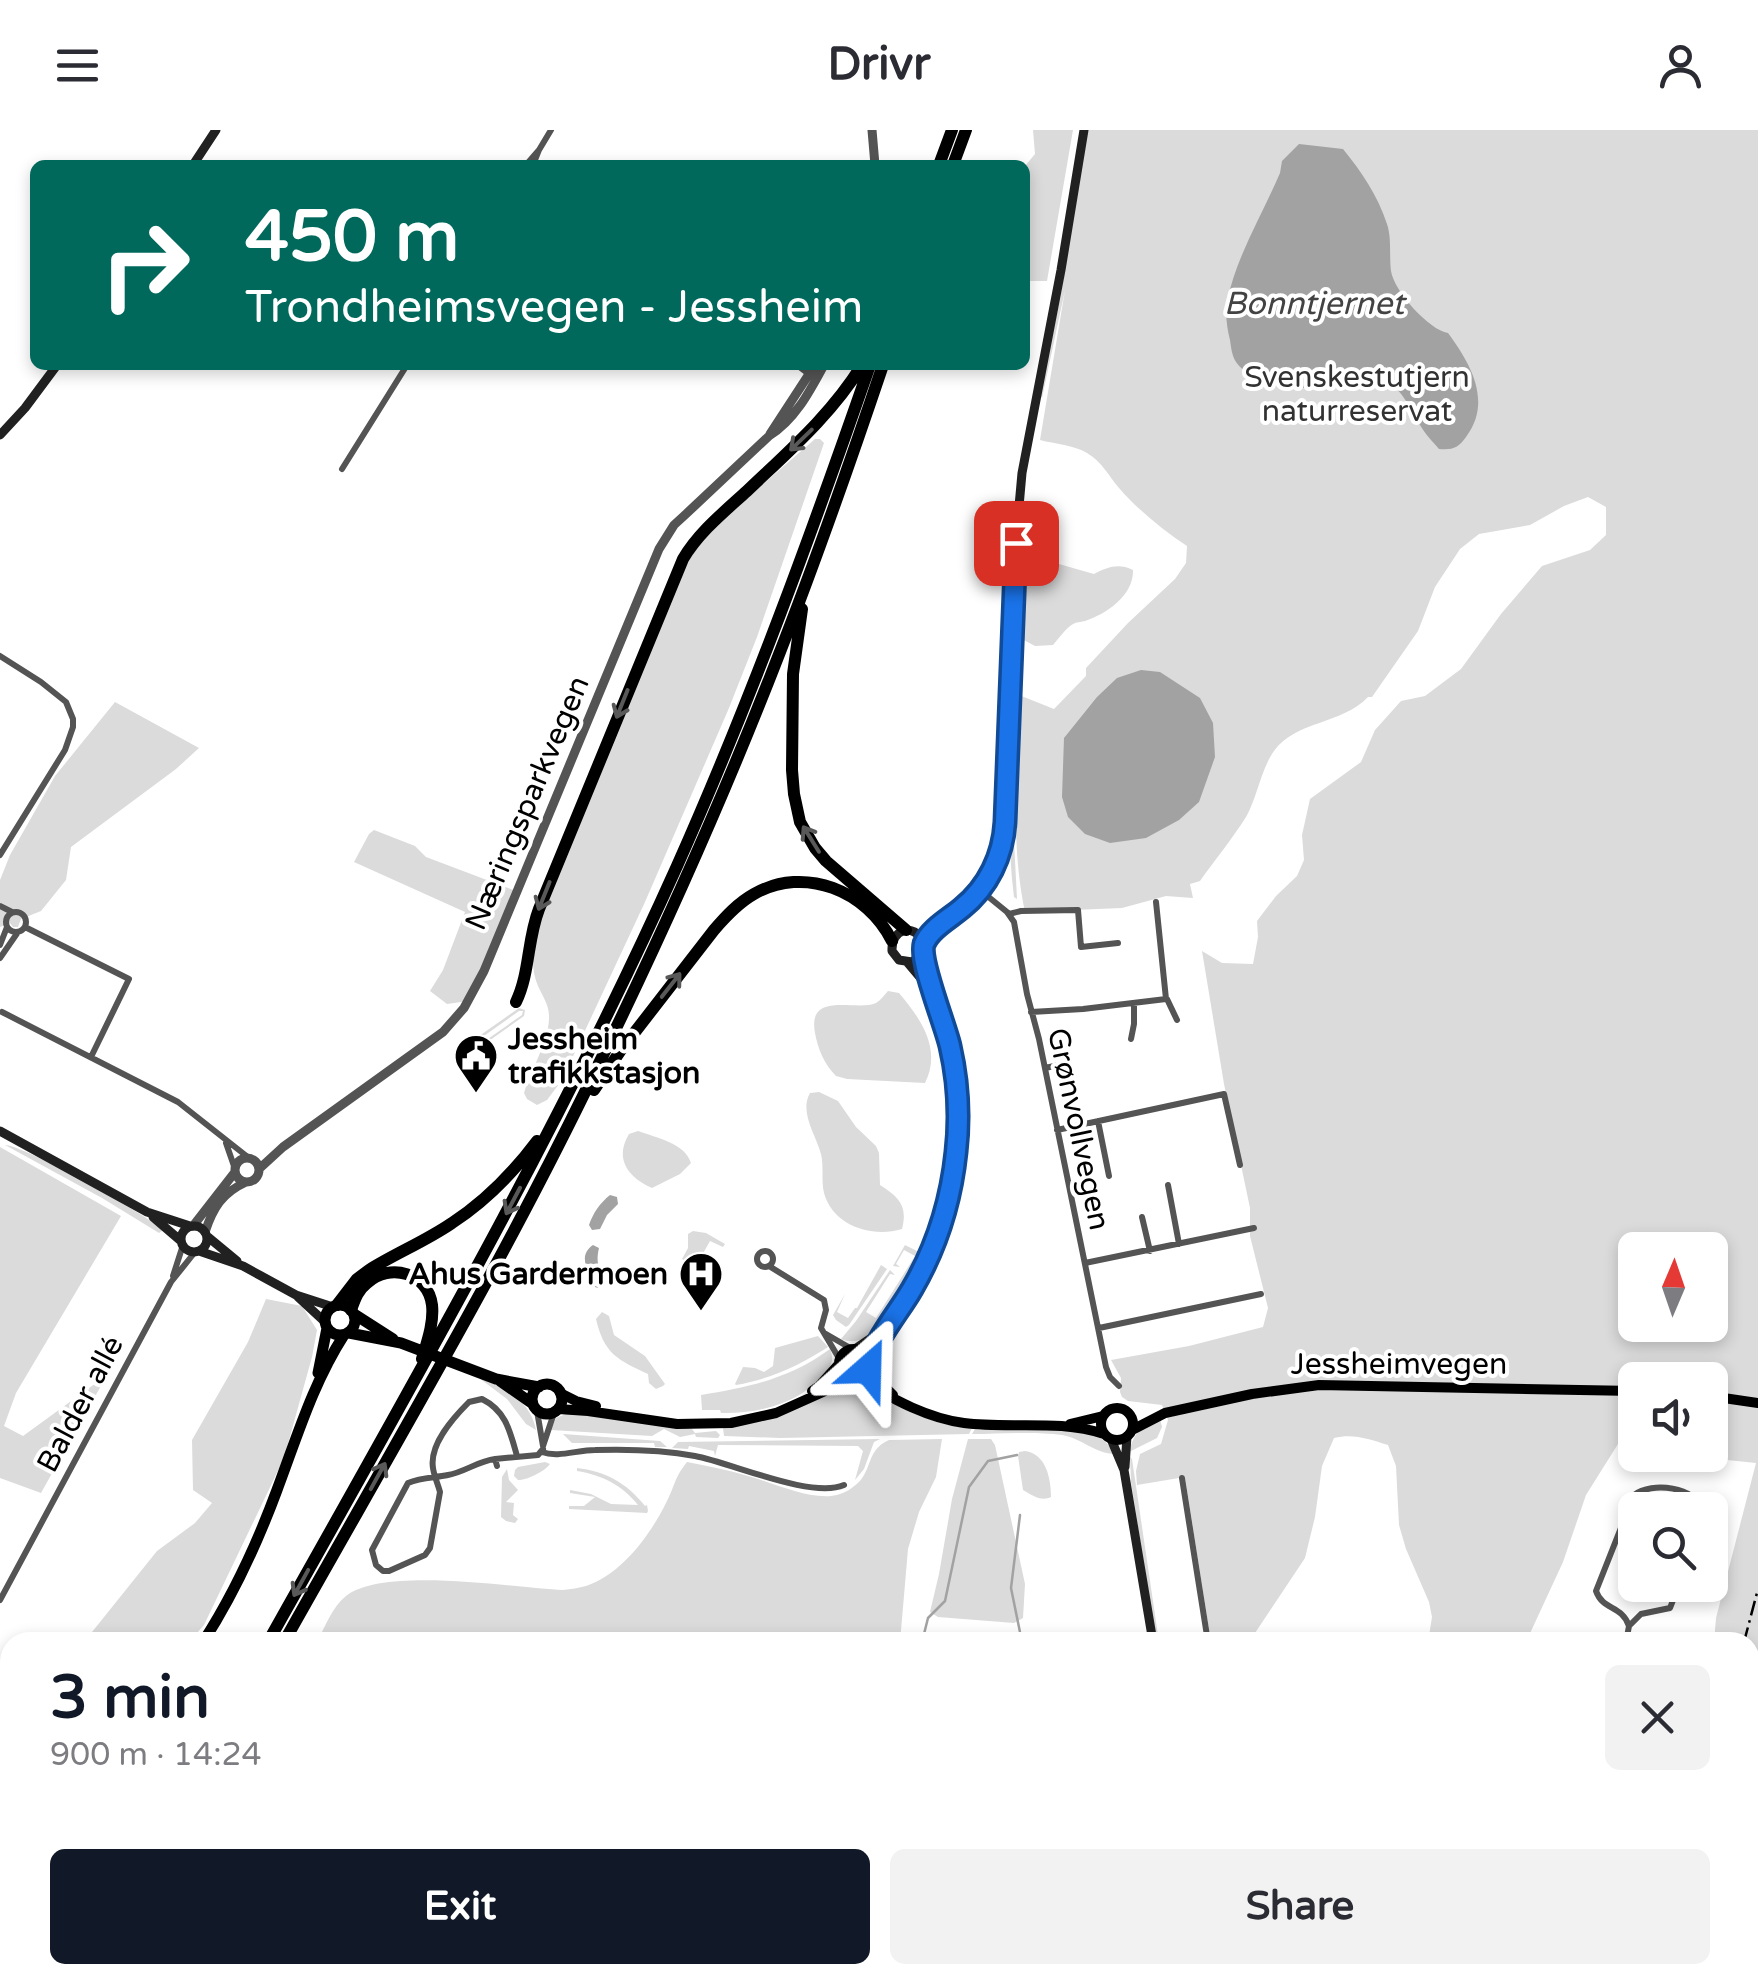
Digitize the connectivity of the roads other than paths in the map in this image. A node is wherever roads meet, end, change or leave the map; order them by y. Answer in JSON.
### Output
{"nodes":[{"id":1,"x":216,"y":130,"type":"edge"},
{"id":2,"x":551,"y":130,"type":"edge"},
{"id":3,"x":872,"y":130,"type":"edge"},
{"id":4,"x":952,"y":130,"type":"edge"},
{"id":5,"x":966,"y":130,"type":"edge"},
{"id":6,"x":1084,"y":130,"type":"edge"},
{"id":7,"x":539,"y":150,"type":"junction"},
{"id":8,"x":197,"y":160,"type":"edge"},
{"id":9,"x":530,"y":160,"type":"edge"},
{"id":10,"x":535,"y":160,"type":"edge"},
{"id":11,"x":875,"y":160,"type":"edge"},
{"id":12,"x":941,"y":160,"type":"edge"},
{"id":13,"x":955,"y":160,"type":"edge"},
{"id":14,"x":52,"y":370,"type":"edge"},
{"id":15,"x":404,"y":370,"type":"edge"},
{"id":16,"x":815,"y":370,"type":"edge"},
{"id":17,"x":859,"y":370,"type":"edge"},
{"id":18,"x":868,"y":370,"type":"edge"},
{"id":19,"x":882,"y":370,"type":"edge"},
{"id":20,"x":0,"y":435,"type":"edge"},
{"id":21,"x":342,"y":468,"type":"dead end"},
{"id":22,"x":802,"y":595,"type":"junction"},
{"id":23,"x":0,"y":656,"type":"edge"},
{"id":24,"x":0,"y":855,"type":"edge"},
{"id":25,"x":980,"y":890,"type":"junction"},
{"id":26,"x":1156,"y":902,"type":"dead end"},
{"id":27,"x":0,"y":906,"type":"edge"},
{"id":28,"x":12,"y":912,"type":"junction"},
{"id":29,"x":1009,"y":914,"type":"junction"},
{"id":30,"x":4,"y":923,"type":"edge"},
{"id":31,"x":938,"y":925,"type":"junction"},
{"id":32,"x":22,"y":929,"type":"junction"},
{"id":33,"x":910,"y":930,"type":"junction"},
{"id":34,"x":892,"y":941,"type":"junction"},
{"id":35,"x":924,"y":942,"type":"junction"},
{"id":36,"x":1118,"y":943,"type":"dead end"},
{"id":37,"x":0,"y":944,"type":"edge"},
{"id":38,"x":922,"y":954,"type":"junction"},
{"id":39,"x":0,"y":958,"type":"edge"},
{"id":40,"x":908,"y":963,"type":"junction"},
{"id":41,"x":932,"y":991,"type":"junction"},
{"id":42,"x":1166,"y":998,"type":"junction"},
{"id":43,"x":516,"y":1002,"type":"dead end"},
{"id":44,"x":1134,"y":1003,"type":"junction"},
{"id":45,"x":2,"y":1012,"type":"edge"},
{"id":46,"x":1031,"y":1012,"type":"junction"},
{"id":47,"x":1177,"y":1020,"type":"dead end"},
{"id":48,"x":1131,"y":1039,"type":"dead end"},
{"id":49,"x":91,"y":1057,"type":"junction"},
{"id":50,"x":1059,"y":1065,"type":"dead end"},
{"id":51,"x":1044,"y":1068,"type":"junction"},
{"id":52,"x":564,"y":1117,"type":"junction"},
{"id":53,"x":1098,"y":1121,"type":"junction"},
{"id":54,"x":1058,"y":1130,"type":"junction"},
{"id":55,"x":0,"y":1131,"type":"edge"},
{"id":56,"x":224,"y":1138,"type":"junction"},
{"id":57,"x":283,"y":1147,"type":"junction"},
{"id":58,"x":250,"y":1159,"type":"junction"},
{"id":59,"x":1240,"y":1165,"type":"dead end"},
{"id":60,"x":259,"y":1169,"type":"junction"},
{"id":61,"x":235,"y":1171,"type":"junction"},
{"id":62,"x":1109,"y":1176,"type":"dead end"},
{"id":63,"x":246,"y":1182,"type":"junction"},
{"id":64,"x":1168,"y":1185,"type":"dead end"},
{"id":65,"x":146,"y":1212,"type":"junction"},
{"id":66,"x":1142,"y":1218,"type":"dead end"},
{"id":67,"x":192,"y":1226,"type":"junction"},
{"id":68,"x":1254,"y":1228,"type":"dead end"},
{"id":69,"x":206,"y":1234,"type":"junction"},
{"id":70,"x":182,"y":1243,"type":"junction"},
{"id":71,"x":1180,"y":1244,"type":"junction"},
{"id":72,"x":1150,"y":1250,"type":"junction"},
{"id":73,"x":198,"y":1252,"type":"junction"},
{"id":74,"x":1085,"y":1263,"type":"junction"},
{"id":75,"x":243,"y":1266,"type":"junction"},
{"id":76,"x":769,"y":1266,"type":"dead end"},
{"id":77,"x":171,"y":1282,"type":"junction"},
{"id":78,"x":1260,"y":1294,"type":"dead end"},
{"id":79,"x":296,"y":1295,"type":"junction"},
{"id":80,"x":344,"y":1309,"type":"junction"},
{"id":81,"x":326,"y":1325,"type":"junction"},
{"id":82,"x":888,"y":1325,"type":"junction"},
{"id":83,"x":1099,"y":1328,"type":"junction"},
{"id":84,"x":347,"y":1334,"type":"junction"},
{"id":85,"x":825,"y":1334,"type":"junction"},
{"id":86,"x":401,"y":1344,"type":"junction"},
{"id":87,"x":854,"y":1349,"type":"junction"},
{"id":88,"x":839,"y":1362,"type":"junction"},
{"id":89,"x":869,"y":1364,"type":"junction"},
{"id":90,"x":854,"y":1378,"type":"junction"},
{"id":91,"x":496,"y":1379,"type":"junction"},
{"id":92,"x":416,"y":1380,"type":"junction"},
{"id":93,"x":1120,"y":1386,"type":"dead end"},
{"id":94,"x":316,"y":1387,"type":"junction"},
{"id":95,"x":539,"y":1387,"type":"junction"},
{"id":96,"x":1618,"y":1391,"type":"edge"},
{"id":97,"x":560,"y":1392,"type":"junction"},
{"id":98,"x":1728,"y":1399,"type":"edge"},
{"id":99,"x":902,"y":1402,"type":"junction"},
{"id":100,"x":1758,"y":1403,"type":"edge"},
{"id":101,"x":535,"y":1408,"type":"junction"},
{"id":102,"x":556,"y":1411,"type":"junction"},
{"id":103,"x":1126,"y":1411,"type":"junction"},
{"id":104,"x":1165,"y":1414,"type":"junction"},
{"id":105,"x":1103,"y":1416,"type":"junction"},
{"id":106,"x":1069,"y":1424,"type":"junction"},
{"id":107,"x":1129,"y":1433,"type":"junction"},
{"id":108,"x":1107,"y":1436,"type":"junction"},
{"id":109,"x":542,"y":1449,"type":"junction"},
{"id":110,"x":517,"y":1456,"type":"junction"},
{"id":111,"x":1124,"y":1470,"type":"junction"},
{"id":112,"x":435,"y":1476,"type":"junction"},
{"id":113,"x":1182,"y":1478,"type":"dead end"},
{"id":114,"x":844,"y":1485,"type":"dead end"},
{"id":115,"x":1639,"y":1492,"type":"edge"},
{"id":116,"x":1681,"y":1492,"type":"edge"},
{"id":117,"x":1618,"y":1534,"type":"edge"},
{"id":118,"x":0,"y":1600,"type":"edge"},
{"id":119,"x":1672,"y":1602,"type":"edge"},
{"id":120,"x":1629,"y":1626,"type":"junction"},
{"id":121,"x":209,"y":1632,"type":"edge"},
{"id":122,"x":274,"y":1632,"type":"edge"},
{"id":123,"x":290,"y":1632,"type":"edge"},
{"id":124,"x":1151,"y":1632,"type":"edge"},
{"id":125,"x":1206,"y":1632,"type":"edge"},
{"id":126,"x":1628,"y":1632,"type":"edge"}],
"edges":[{"from":1,"to":8,"type":"main road"},
{"from":2,"to":7,"type":"street"},
{"from":3,"to":11,"type":"street"},
{"from":4,"to":12,"type":"highway"},
{"from":5,"to":13,"type":"highway"},
{"from":6,"to":25,"type":"main road"},
{"from":7,"to":9,"type":"street"},
{"from":7,"to":10,"type":"street"},
{"from":14,"to":20,"type":"main road"},
{"from":15,"to":21,"type":"street"},
{"from":16,"to":57,"type":"street","name":"Næringsparkvegen"},
{"from":17,"to":43,"type":"highway","one_way":true},
{"from":18,"to":52,"type":"highway"},
{"from":19,"to":22,"type":"highway"},
{"from":33,"to":22,"type":"highway","one_way":true},
{"from":22,"to":52,"type":"highway"},
{"from":23,"to":24,"type":"street"},
{"from":25,"to":29,"type":"street"},
{"from":25,"to":31,"type":"main road"},
{"from":26,"to":42,"type":"street"},
{"from":27,"to":28,"type":"street"},
{"from":28,"to":30,"type":"street"},
{"from":28,"to":32,"type":"street"},
{"from":29,"to":36,"type":"street"},
{"from":29,"to":46,"type":"street","name":"Grønvollvegen"},
{"from":30,"to":32,"type":"street"},
{"from":30,"to":37,"type":"street"},
{"from":31,"to":33,"type":"main road"},
{"from":31,"to":35,"type":"main road"},
{"from":32,"to":39,"type":"street"},
{"from":32,"to":49,"type":"street"},
{"from":33,"to":34,"type":"main road"},
{"from":33,"to":35,"type":"main road"},
{"from":34,"to":40,"type":"main road"},
{"from":52,"to":34,"type":"highway","one_way":true},
{"from":35,"to":38,"type":"main road"},
{"from":38,"to":40,"type":"main road"},
{"from":38,"to":41,"type":"main road"},
{"from":40,"to":41,"type":"main road"},
{"from":41,"to":82,"type":"main road"},
{"from":42,"to":44,"type":"street"},
{"from":42,"to":47,"type":"street"},
{"from":44,"to":46,"type":"street"},
{"from":44,"to":48,"type":"street"},
{"from":45,"to":49,"type":"street"},
{"from":46,"to":51,"type":"street","name":"Grønvollvegen"},
{"from":49,"to":56,"type":"street"},
{"from":50,"to":51,"type":"street"},
{"from":51,"to":54,"type":"street","name":"Grønvollvegen"},
{"from":52,"to":80,"type":"highway"},
{"from":52,"to":92,"type":"highway","one_way":true},
{"from":123,"to":52,"type":"highway","one_way":true},
{"from":53,"to":54,"type":"street"},
{"from":53,"to":59,"type":"street"},
{"from":53,"to":62,"type":"street"},
{"from":54,"to":74,"type":"street","name":"Grønvollvegen"},
{"from":55,"to":65,"type":"main road"},
{"from":56,"to":58,"type":"street"},
{"from":56,"to":61,"type":"street"},
{"from":57,"to":58,"type":"street","name":"Næringsparkvegen"},
{"from":57,"to":60,"type":"street","name":"Næringsparkvegen"},
{"from":58,"to":60,"type":"street"},
{"from":58,"to":61,"type":"street","name":"Næringsparkvegen"},
{"from":60,"to":63,"type":"street","name":"Næringsparkvegen"},
{"from":61,"to":63,"type":"street"},
{"from":61,"to":67,"type":"street","name":"Næringsparkvegen"},
{"from":63,"to":69,"type":"street","name":"Næringsparkvegen"},
{"from":64,"to":71,"type":"street"},
{"from":65,"to":67,"type":"main road"},
{"from":65,"to":70,"type":"main road"},
{"from":66,"to":72,"type":"street"},
{"from":67,"to":69,"type":"main road"},
{"from":67,"to":70,"type":"main road"},
{"from":68,"to":71,"type":"street"},
{"from":69,"to":73,"type":"main road"},
{"from":69,"to":75,"type":"main road"},
{"from":70,"to":73,"type":"main road"},
{"from":70,"to":77,"type":"street","name":"Balder allé"},
{"from":71,"to":72,"type":"street"},
{"from":72,"to":74,"type":"street"},
{"from":73,"to":75,"type":"main road"},
{"from":73,"to":77,"type":"street","name":"Balder allé"},
{"from":74,"to":83,"type":"street","name":"Grønvollvegen"},
{"from":75,"to":79,"type":"main road"},
{"from":76,"to":85,"type":"street"},
{"from":77,"to":118,"type":"street","name":"Balder allé"},
{"from":78,"to":83,"type":"street"},
{"from":79,"to":80,"type":"main road"},
{"from":79,"to":81,"type":"main road"},
{"from":80,"to":81,"type":"highway"},
{"from":80,"to":84,"type":"highway"},
{"from":80,"to":86,"type":"highway"},
{"from":80,"to":92,"type":"highway"},
{"from":81,"to":84,"type":"highway"},
{"from":81,"to":94,"type":"highway"},
{"from":82,"to":87,"type":"main road"},
{"from":82,"to":89,"type":"main road"},
{"from":83,"to":93,"type":"street","name":"Grønvollvegen"},
{"from":84,"to":86,"type":"highway"},
{"from":84,"to":94,"type":"highway"},
{"from":85,"to":87,"type":"street"},
{"from":85,"to":88,"type":"street"},
{"from":86,"to":91,"type":"highway"},
{"from":87,"to":88,"type":"main road"},
{"from":87,"to":89,"type":"main road"},
{"from":88,"to":90,"type":"main road"},
{"from":88,"to":97,"type":"main road"},
{"from":89,"to":90,"type":"main road"},
{"from":89,"to":99,"type":"main road"},
{"from":90,"to":99,"type":"main road"},
{"from":90,"to":102,"type":"main road"},
{"from":91,"to":95,"type":"highway"},
{"from":91,"to":101,"type":"highway"},
{"from":92,"to":122,"type":"highway","one_way":true},
{"from":94,"to":121,"type":"highway"},
{"from":95,"to":97,"type":"highway"},
{"from":95,"to":101,"type":"highway"},
{"from":96,"to":104,"type":"main road","name":"Jessheimvegen"},
{"from":97,"to":102,"type":"highway"},
{"from":98,"to":100,"type":"main road"},
{"from":99,"to":106,"type":"main road"},
{"from":101,"to":102,"type":"highway"},
{"from":101,"to":109,"type":"street"},
{"from":102,"to":109,"type":"street"},
{"from":103,"to":104,"type":"main road","name":"Jessheimvegen"},
{"from":103,"to":105,"type":"main road"},
{"from":103,"to":107,"type":"main road"},
{"from":104,"to":107,"type":"main road","name":"Jessheimvegen"},
{"from":105,"to":106,"type":"main road"},
{"from":105,"to":108,"type":"main road"},
{"from":106,"to":108,"type":"main road"},
{"from":107,"to":108,"type":"main road"},
{"from":107,"to":111,"type":"main road"},
{"from":108,"to":111,"type":"main road"},
{"from":109,"to":110,"type":"street"},
{"from":109,"to":114,"type":"street"},
{"from":110,"to":112,"type":"street"},
{"from":110,"to":112,"type":"street"},
{"from":111,"to":124,"type":"main road"},
{"from":112,"to":112,"type":"street"},
{"from":113,"to":125,"type":"street"},
{"from":115,"to":116,"type":"street"},
{"from":117,"to":120,"type":"street"},
{"from":119,"to":120,"type":"street"},
{"from":120,"to":126,"type":"street"}]}
